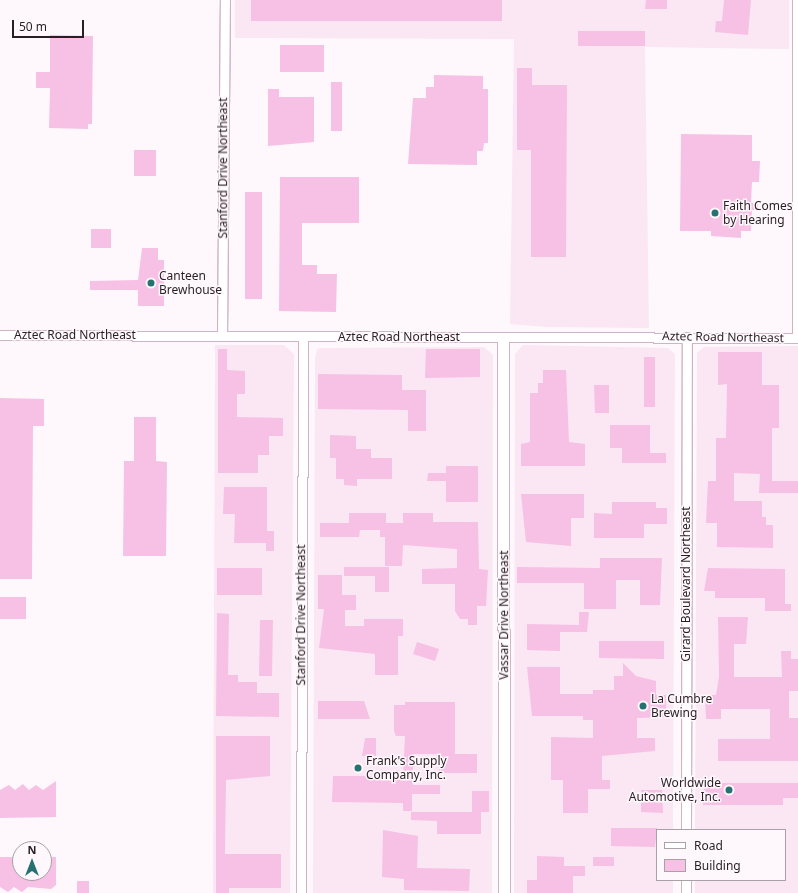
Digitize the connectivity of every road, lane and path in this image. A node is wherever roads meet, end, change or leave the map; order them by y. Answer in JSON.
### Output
{"nodes":[{"id":1,"x":225,"y":0,"type":"edge"},
{"id":2,"x":797,"y":0,"type":"edge"},
{"id":3,"x":0,"y":335,"type":"edge"},
{"id":4,"x":222,"y":336,"type":"junction"},
{"id":5,"x":303,"y":336,"type":"junction"},
{"id":6,"x":687,"y":337,"type":"junction"},
{"id":7,"x":503,"y":338,"type":"junction"},
{"id":8,"x":798,"y":338,"type":"edge"},
{"id":9,"x":686,"y":829,"type":"edge"},
{"id":10,"x":686,"y":881,"type":"edge"},
{"id":11,"x":301,"y":893,"type":"edge"},
{"id":12,"x":504,"y":893,"type":"edge"},
{"id":13,"x":686,"y":893,"type":"edge"}],
"edges":[{"from":1,"to":4,"type":"street","name":"Stanford Drive Northeast"},
{"from":2,"to":8,"type":"street"},
{"from":3,"to":4,"type":"street","name":"Aztec Road Northeast"},
{"from":4,"to":5,"type":"street","name":"Aztec Road Northeast"},
{"from":5,"to":7,"type":"street","name":"Aztec Road Northeast"},
{"from":5,"to":11,"type":"street","name":"Stanford Drive Northeast"},
{"from":6,"to":7,"type":"street","name":"Aztec Road Northeast"},
{"from":6,"to":8,"type":"street","name":"Aztec Road Northeast"},
{"from":6,"to":9,"type":"street","name":"Girard Boulevard Northeast"},
{"from":7,"to":12,"type":"street","name":"Vassar Drive Northeast"},
{"from":10,"to":13,"type":"street"}]}
